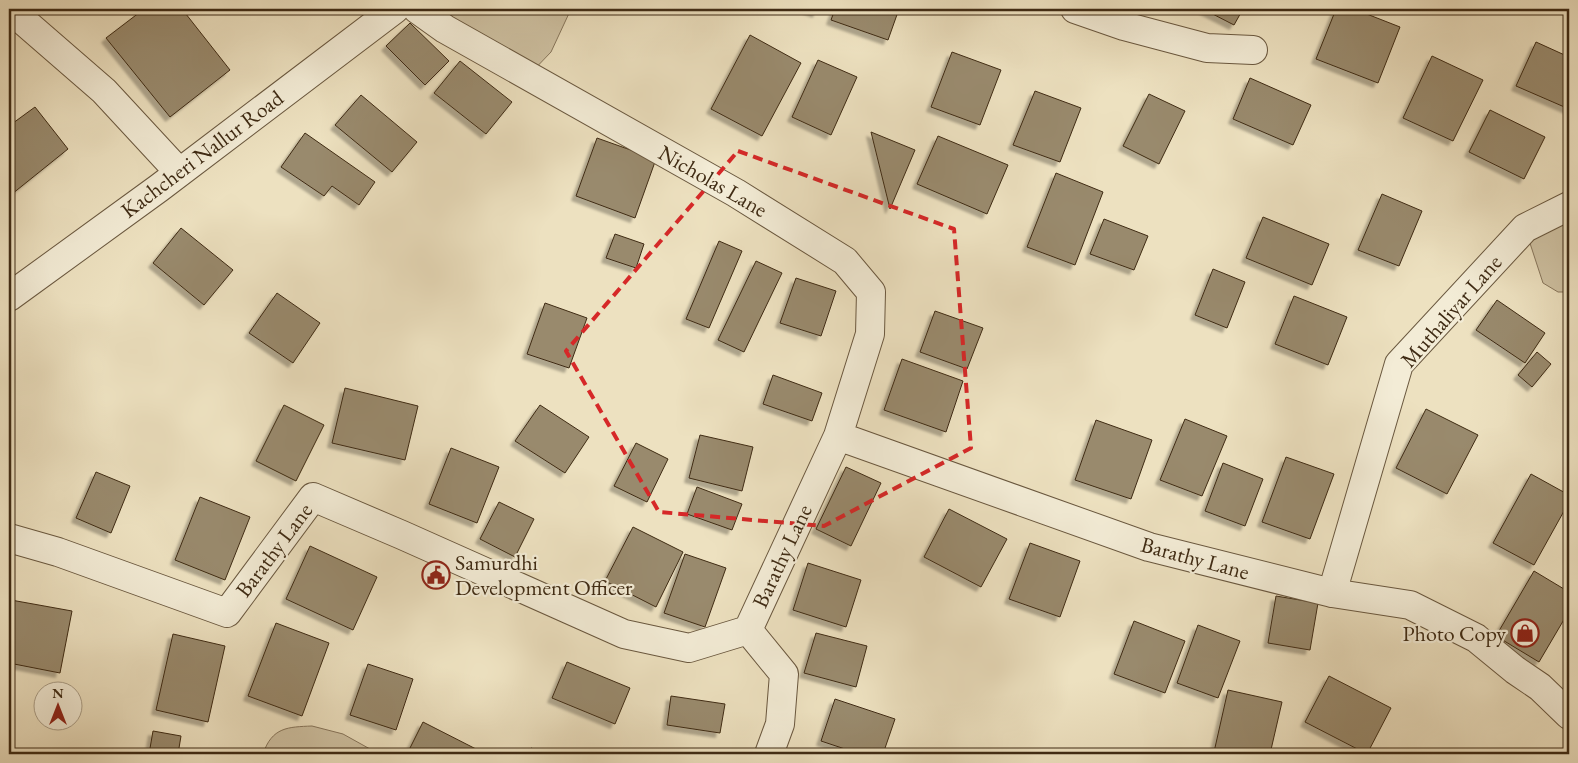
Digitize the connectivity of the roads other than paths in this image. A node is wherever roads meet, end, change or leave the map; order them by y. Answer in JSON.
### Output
{"nodes":[{"id":1,"x":395,"y":9,"type":"edge"},
{"id":2,"x":417,"y":9,"type":"edge"},
{"id":3,"x":1075,"y":9,"type":"edge"},
{"id":4,"x":13,"y":12,"type":"dead end"},
{"id":5,"x":1253,"y":50,"type":"dead end"},
{"id":6,"x":179,"y":172,"type":"junction"},
{"id":7,"x":1569,"y":206,"type":"edge"},
{"id":8,"x":9,"y":297,"type":"edge"},
{"id":9,"x":838,"y":436,"type":"junction"},
{"id":10,"x":9,"y":538,"type":"edge"},
{"id":11,"x":1332,"y":593,"type":"junction"},
{"id":12,"x":748,"y":630,"type":"junction"},
{"id":13,"x":1569,"y":715,"type":"edge"},
{"id":14,"x":769,"y":754,"type":"edge"}],
"edges":[{"from":1,"to":6,"type":"street","name":"Kachcheri Nallur Road"},
{"from":2,"to":9,"type":"street","name":"Nicholas Lane"},
{"from":3,"to":5,"type":"street"},
{"from":4,"to":6,"type":"street"},
{"from":6,"to":8,"type":"street","name":"Kachcheri Nallur Road"},
{"from":7,"to":11,"type":"street","name":"Muthaliyar Lane"},
{"from":9,"to":11,"type":"street","name":"Barathy Lane"},
{"from":9,"to":12,"type":"street","name":"Barathy Lane"},
{"from":10,"to":12,"type":"street","name":"Barathy Lane"},
{"from":11,"to":13,"type":"street","name":"Barathy Lane"},
{"from":12,"to":14,"type":"street"}]}
